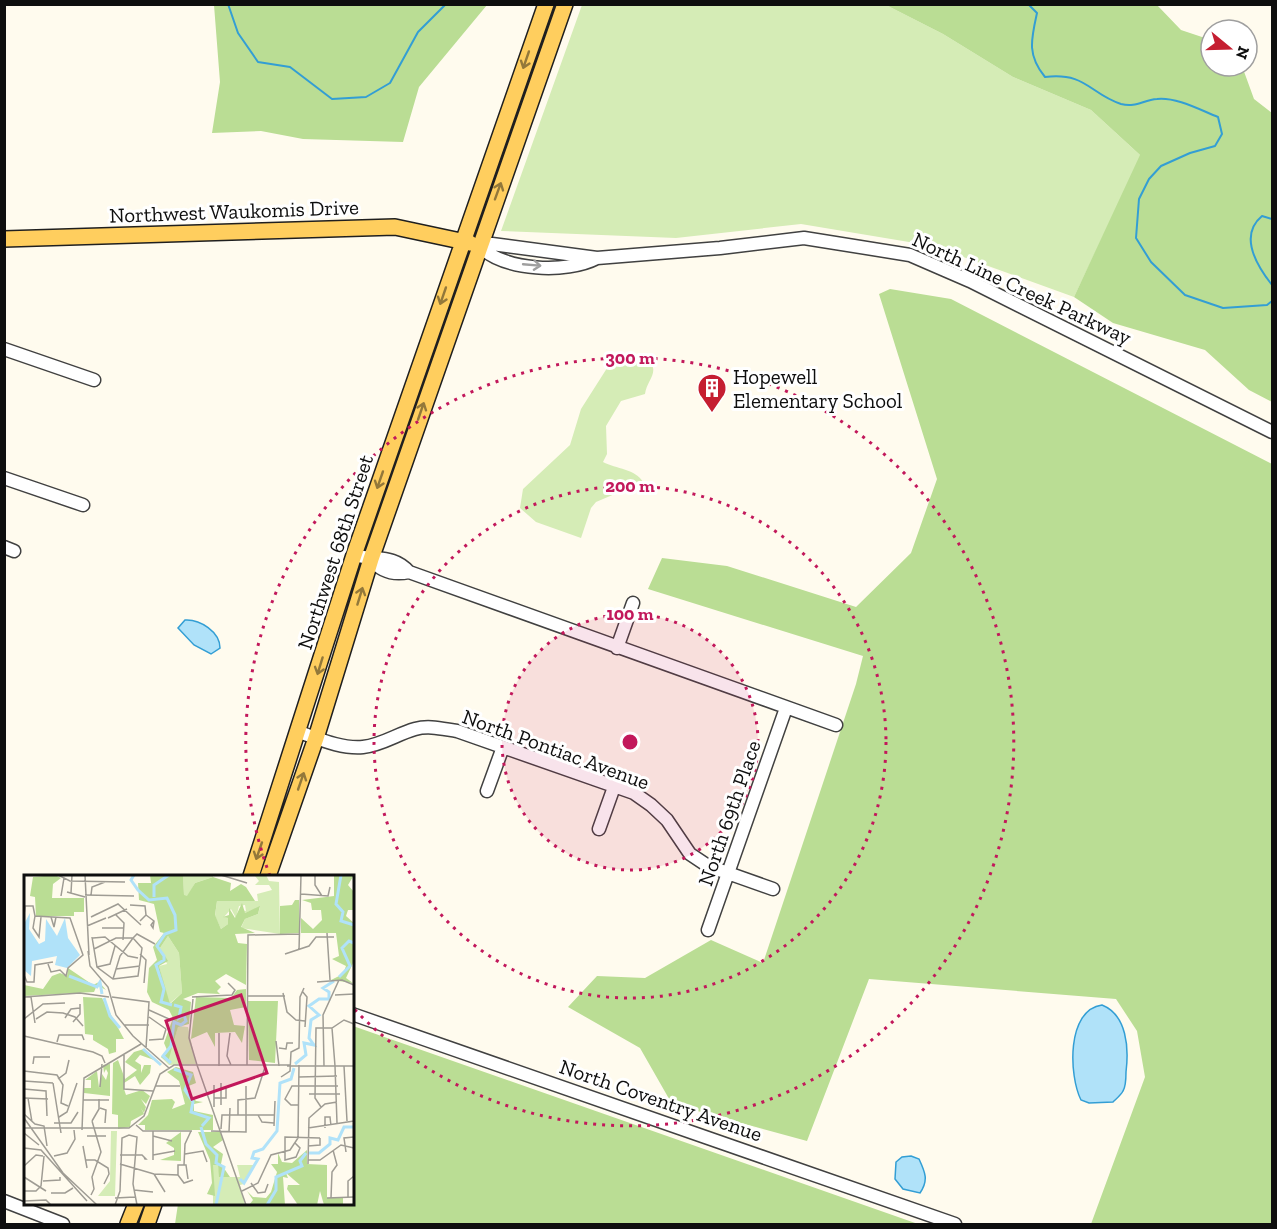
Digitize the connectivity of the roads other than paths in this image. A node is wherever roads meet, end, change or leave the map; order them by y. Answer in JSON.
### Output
{"nodes":[{"id":1,"x":546,"y":4,"type":"edge"},
{"id":2,"x":565,"y":4,"type":"edge"},
{"id":3,"x":4,"y":239,"type":"edge"},
{"id":4,"x":463,"y":241,"type":"junction"},
{"id":5,"x":479,"y":246,"type":"junction"},
{"id":6,"x":428,"y":340,"type":"junction"},
{"id":7,"x":443,"y":346,"type":"junction"},
{"id":8,"x":4,"y":349,"type":"edge"},
{"id":9,"x":94,"y":380,"type":"dead end"},
{"id":10,"x":1272,"y":432,"type":"edge"},
{"id":11,"x":4,"y":478,"type":"edge"},
{"id":12,"x":84,"y":505,"type":"dead end"},
{"id":13,"x":354,"y":555,"type":"junction"},
{"id":14,"x":371,"y":559,"type":"junction"},
{"id":15,"x":633,"y":603,"type":"dead end"},
{"id":16,"x":617,"y":648,"type":"junction"},
{"id":17,"x":786,"y":708,"type":"junction"},
{"id":18,"x":836,"y":725,"type":"dead end"},
{"id":19,"x":299,"y":732,"type":"junction"},
{"id":20,"x":316,"y":738,"type":"junction"},
{"id":21,"x":503,"y":747,"type":"junction"},
{"id":22,"x":614,"y":787,"type":"junction"},
{"id":23,"x":487,"y":791,"type":"dead end"},
{"id":24,"x":599,"y":829,"type":"dead end"},
{"id":25,"x":728,"y":874,"type":"junction"},
{"id":26,"x":250,"y":875,"type":"edge"},
{"id":27,"x":268,"y":875,"type":"edge"},
{"id":28,"x":773,"y":889,"type":"dead end"},
{"id":29,"x":708,"y":930,"type":"dead end"},
{"id":30,"x":354,"y":1015,"type":"edge"},
{"id":31,"x":4,"y":1201,"type":"edge"},
{"id":32,"x":135,"y":1205,"type":"edge"},
{"id":33,"x":153,"y":1205,"type":"edge"},
{"id":34,"x":63,"y":1224,"type":"edge"},
{"id":35,"x":129,"y":1224,"type":"edge"},
{"id":36,"x":147,"y":1224,"type":"edge"},
{"id":37,"x":955,"y":1224,"type":"edge"}],
"edges":[{"from":1,"to":4,"type":"main road","one_way":true},
{"from":5,"to":2,"type":"main road","one_way":true},
{"from":3,"to":4,"type":"main road","name":"Northwest Waukomis Drive"},
{"from":4,"to":5,"type":"main road","name":"Northwest Waukomis Drive"},
{"from":4,"to":6,"type":"main road","name":"Northwest 68th Street","one_way":true},
{"from":5,"to":7,"type":"main road","name":"Northwest 68th Street"},
{"from":5,"to":10,"type":"street","name":"North Line Creek Parkway"},
{"from":6,"to":7,"type":"main road"},
{"from":6,"to":13,"type":"main road","name":"Northwest 68th Street","one_way":true},
{"from":14,"to":7,"type":"main road","name":"Northwest 68th Street","one_way":true},
{"from":8,"to":9,"type":"street"},
{"from":11,"to":12,"type":"street"},
{"from":13,"to":14,"type":"street"},
{"from":13,"to":19,"type":"main road","name":"Northwest 68th Street","one_way":true},
{"from":14,"to":16,"type":"street"},
{"from":20,"to":14,"type":"main road","name":"Northwest 68th Street","one_way":true},
{"from":15,"to":16,"type":"street"},
{"from":16,"to":17,"type":"street"},
{"from":17,"to":18,"type":"street"},
{"from":17,"to":25,"type":"street","name":"North 69th Place"},
{"from":19,"to":20,"type":"street","name":"North Pontiac Avenue"},
{"from":19,"to":26,"type":"main road","name":"Northwest 68th Street","one_way":true},
{"from":20,"to":21,"type":"street","name":"North Pontiac Avenue"},
{"from":27,"to":20,"type":"main road","name":"Northwest 68th Street","one_way":true},
{"from":21,"to":22,"type":"street","name":"North Pontiac Avenue"},
{"from":21,"to":23,"type":"street"},
{"from":22,"to":24,"type":"street"},
{"from":22,"to":25,"type":"street","name":"North Pontiac Avenue"},
{"from":25,"to":28,"type":"street","name":"North Pontiac Avenue"},
{"from":25,"to":29,"type":"street","name":"North 69th Place"},
{"from":30,"to":37,"type":"street","name":"North Coventry Avenue"},
{"from":31,"to":34,"type":"street"},
{"from":32,"to":35,"type":"main road"},
{"from":33,"to":36,"type":"main road"}]}
